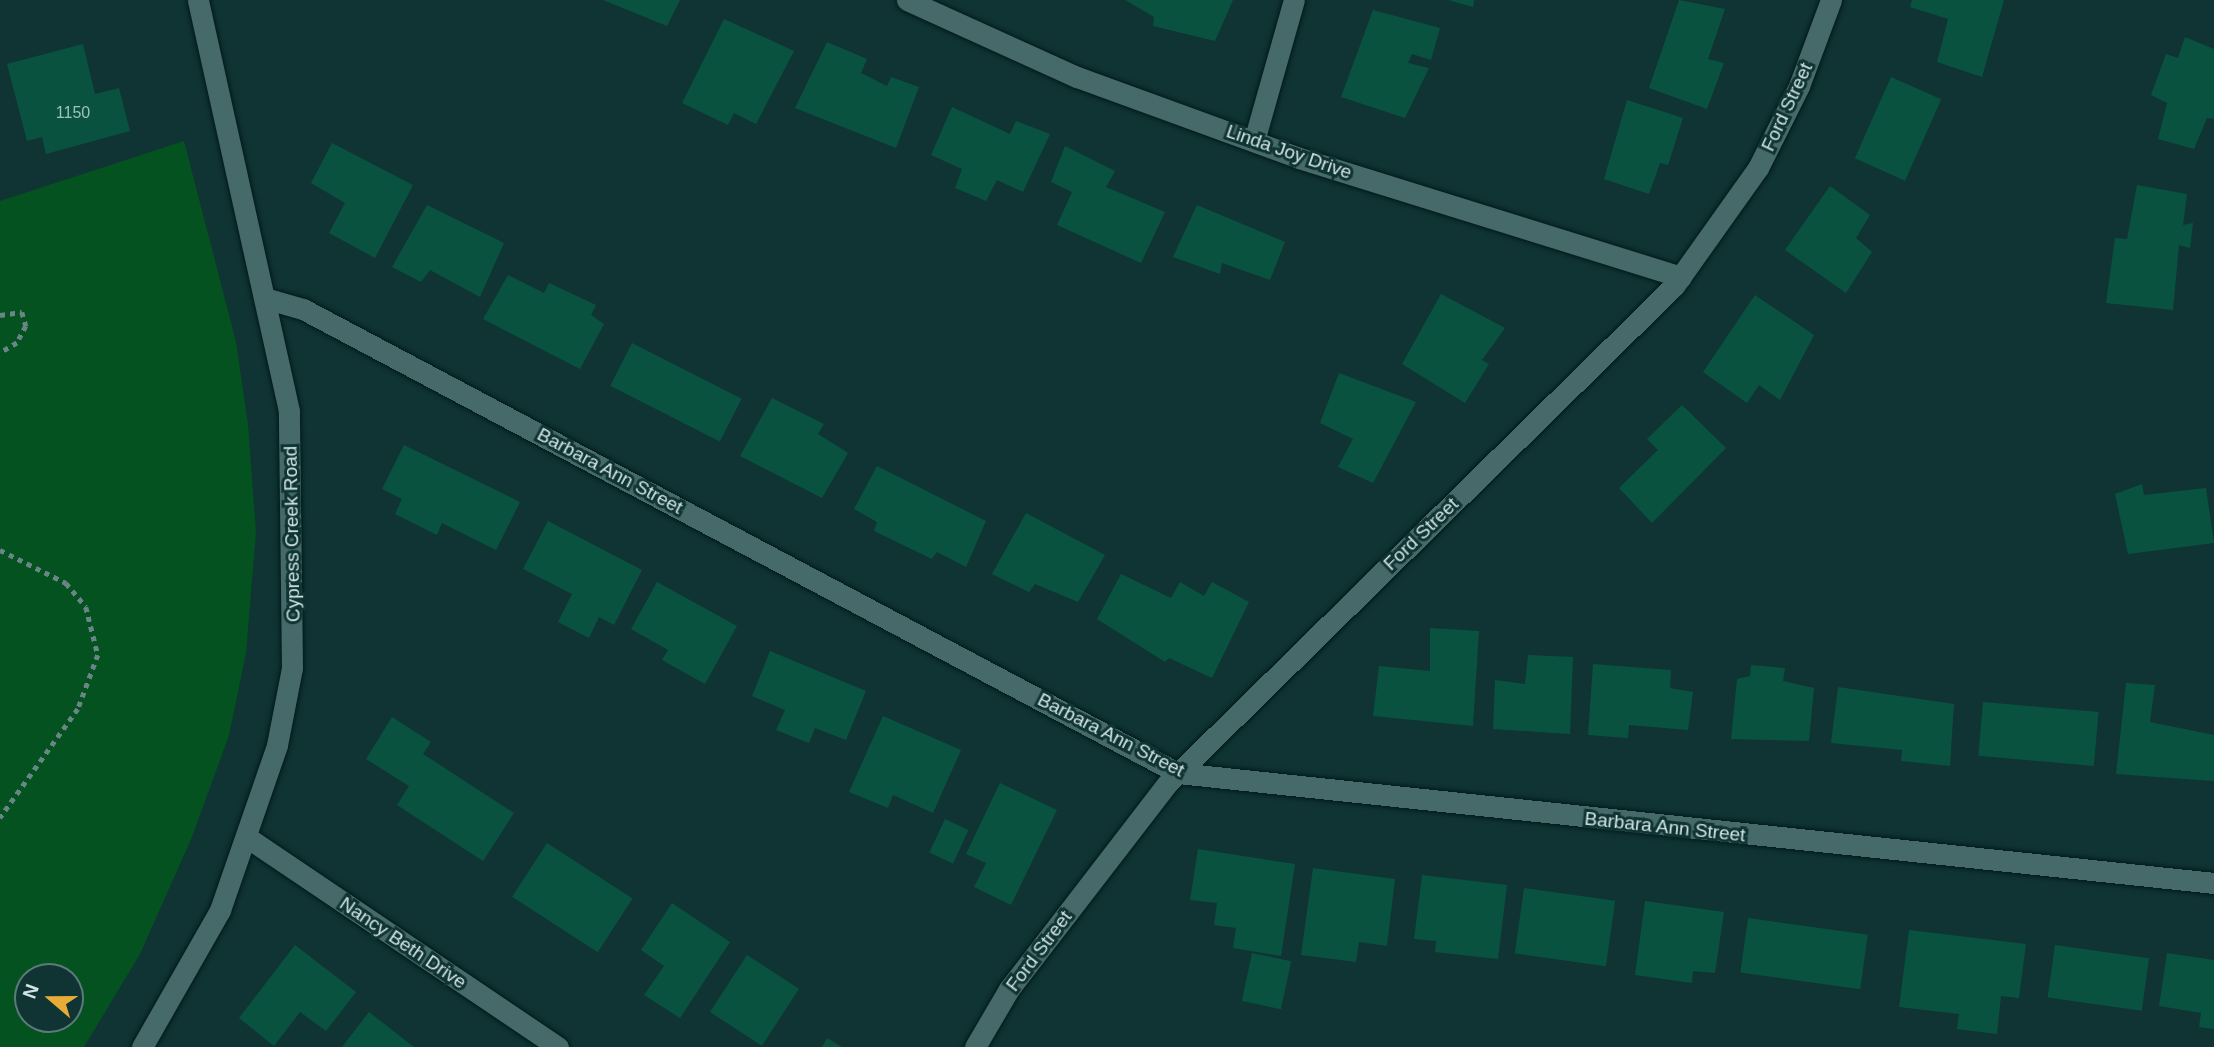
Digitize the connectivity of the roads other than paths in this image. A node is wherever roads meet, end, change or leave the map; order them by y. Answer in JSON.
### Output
{"nodes":[{"id":1,"x":198,"y":0,"type":"edge"},
{"id":2,"x":907,"y":0,"type":"edge"},
{"id":3,"x":1294,"y":0,"type":"edge"},
{"id":4,"x":1831,"y":0,"type":"edge"},
{"id":5,"x":1254,"y":141,"type":"junction"},
{"id":6,"x":1681,"y":276,"type":"junction"},
{"id":7,"x":268,"y":299,"type":"junction"},
{"id":8,"x":1178,"y":773,"type":"junction"},
{"id":9,"x":247,"y":838,"type":"junction"},
{"id":10,"x":2214,"y":883,"type":"edge"},
{"id":11,"x":142,"y":1047,"type":"edge"},
{"id":12,"x":558,"y":1047,"type":"edge"},
{"id":13,"x":975,"y":1047,"type":"edge"}],
"edges":[{"from":1,"to":7,"type":"street","name":"Cypress Creek Road"},
{"from":2,"to":5,"type":"street","name":"Linda Joy Drive"},
{"from":3,"to":5,"type":"street"},
{"from":4,"to":6,"type":"street","name":"Ford Street"},
{"from":5,"to":6,"type":"street","name":"Linda Joy Drive"},
{"from":6,"to":8,"type":"street","name":"Ford Street"},
{"from":7,"to":8,"type":"street","name":"Barbara Ann Street"},
{"from":7,"to":9,"type":"street","name":"Cypress Creek Road"},
{"from":8,"to":10,"type":"street","name":"Barbara Ann Street"},
{"from":8,"to":13,"type":"street","name":"Ford Street"},
{"from":9,"to":11,"type":"street","name":"Cypress Creek Road"},
{"from":9,"to":12,"type":"street","name":"Nancy Beth Drive"}]}
